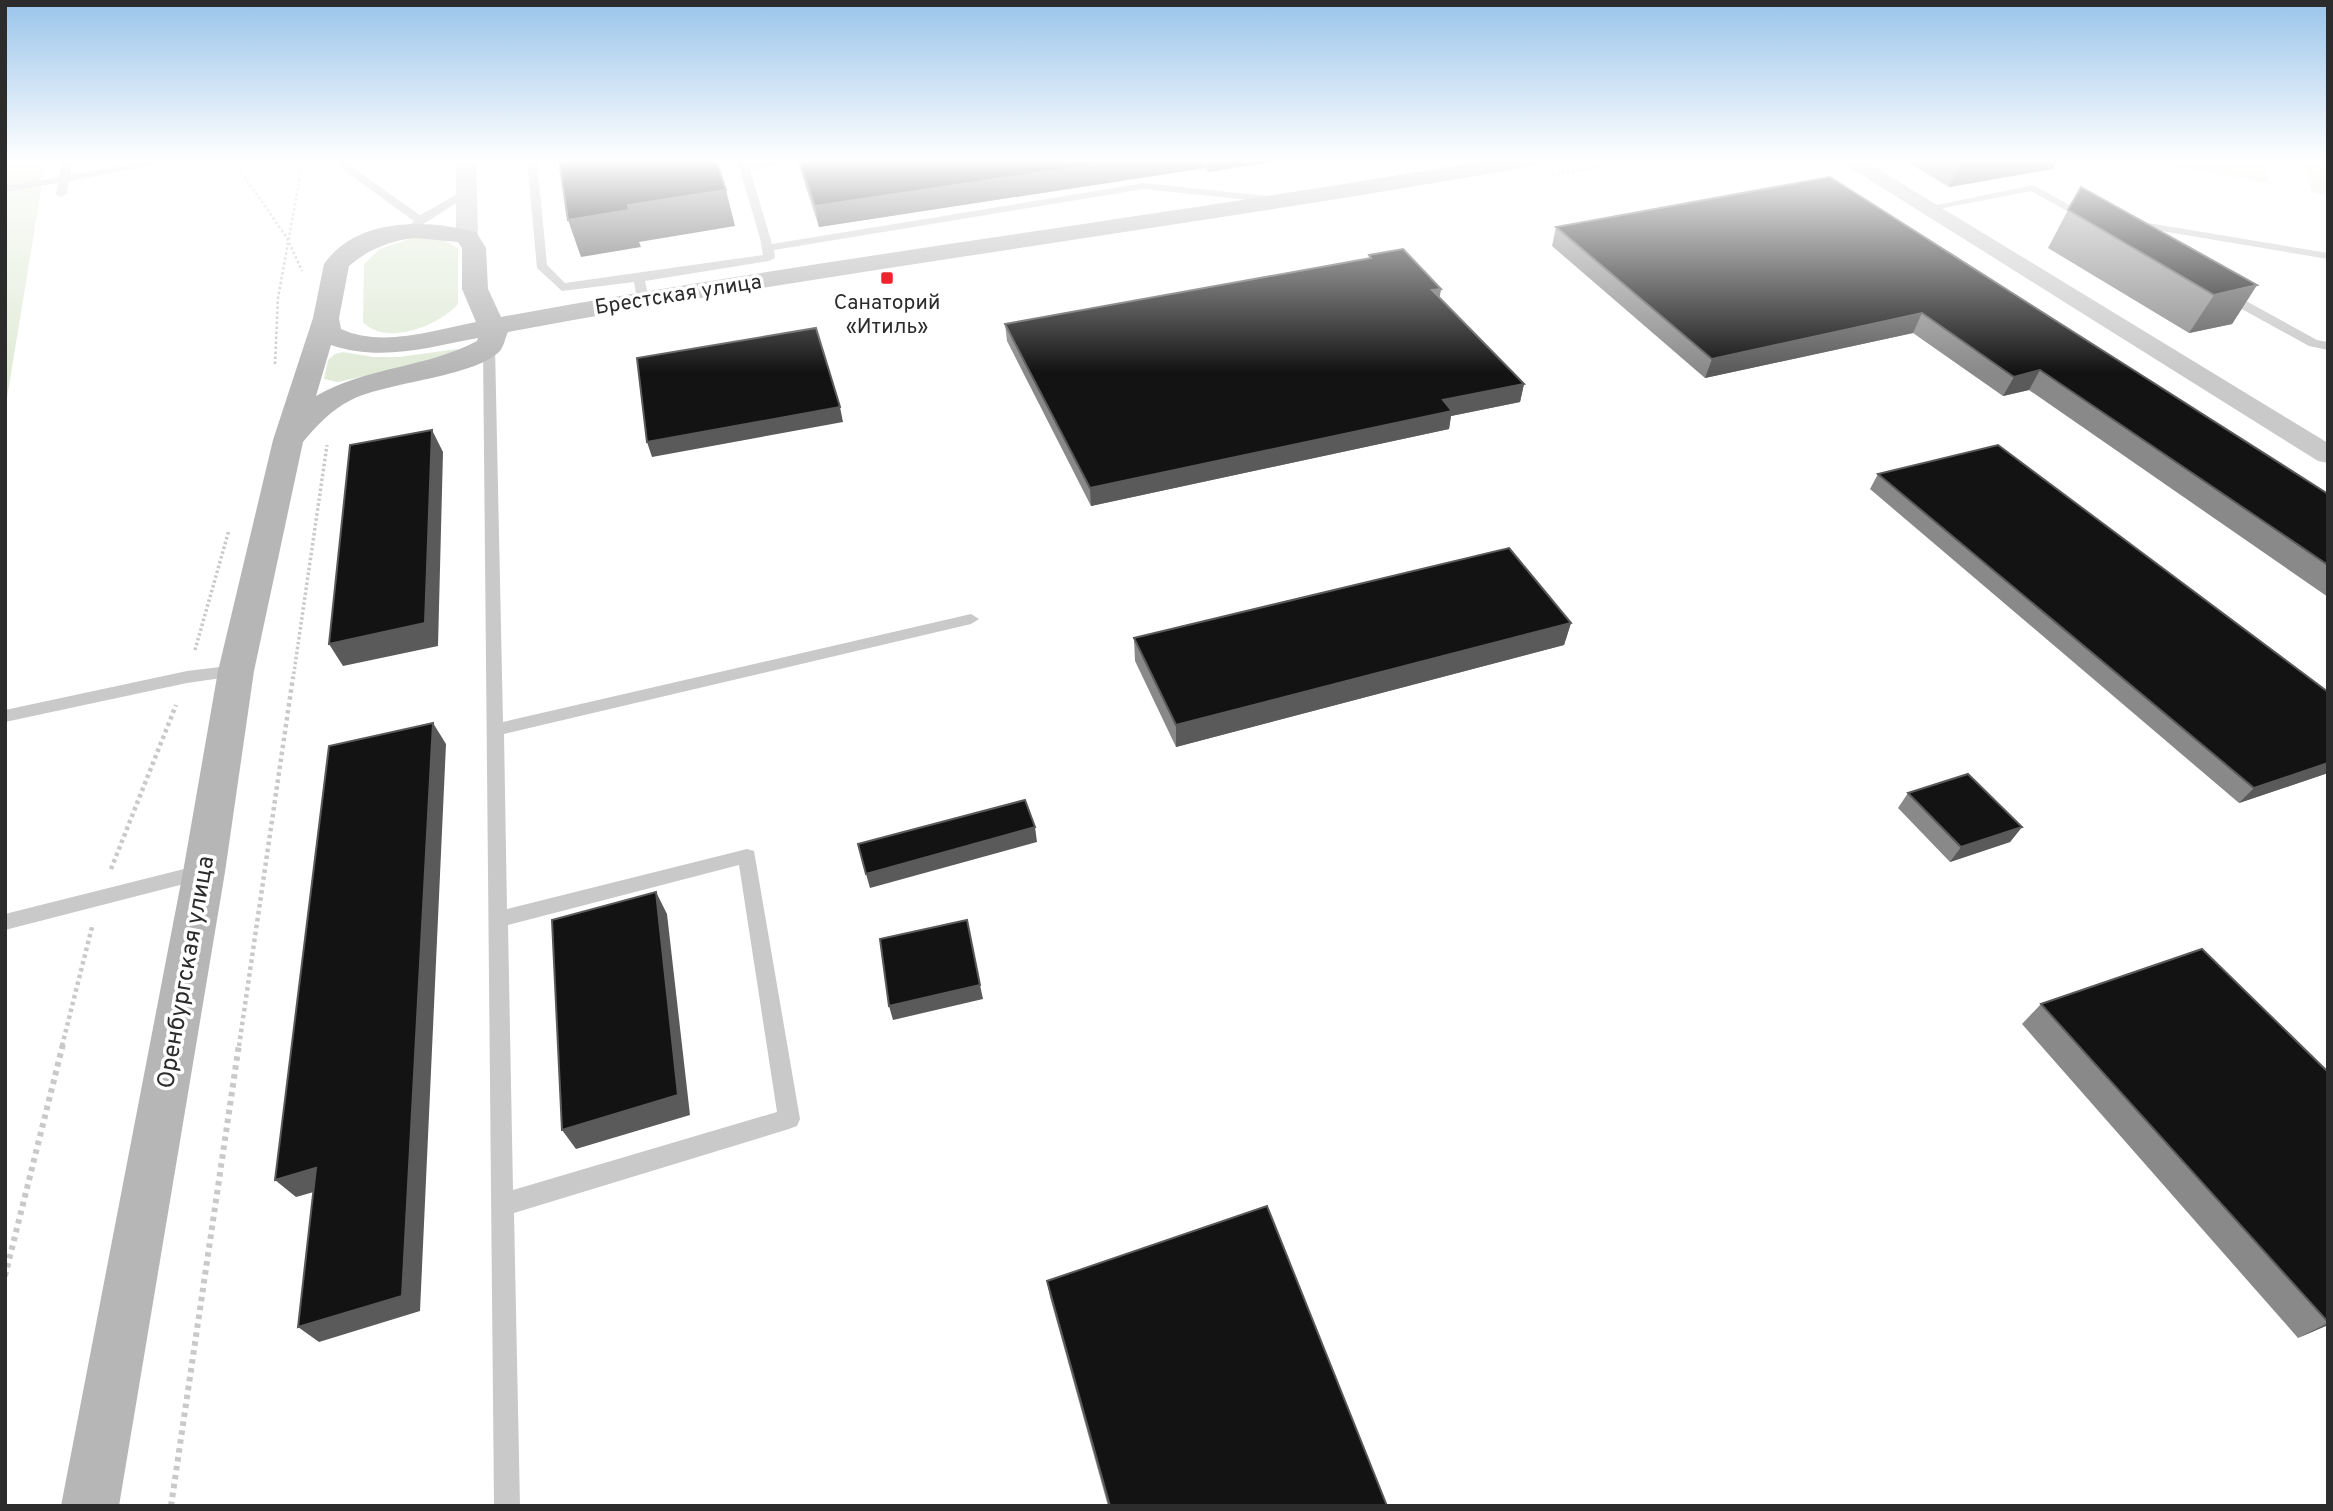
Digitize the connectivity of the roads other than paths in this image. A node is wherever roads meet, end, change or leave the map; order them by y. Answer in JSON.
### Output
{"nodes":[{"id":1,"x":400,"y":231,"type":"edge"},
{"id":2,"x":440,"y":231,"type":"edge"},
{"id":3,"x":467,"y":231,"type":"edge"},
{"id":4,"x":538,"y":231,"type":"edge"},
{"id":5,"x":764,"y":231,"type":"edge"},
{"id":6,"x":922,"y":231,"type":"edge"},
{"id":7,"x":1031,"y":231,"type":"edge"},
{"id":8,"x":1964,"y":231,"type":"edge"},
{"id":9,"x":2174,"y":231,"type":"edge"},
{"id":10,"x":467,"y":237,"type":"junction"},
{"id":11,"x":2328,"y":256,"type":"edge"},
{"id":12,"x":770,"y":261,"type":"junction"},
{"id":13,"x":641,"y":288,"type":"junction"},
{"id":14,"x":2215,"y":289,"type":"edge"},
{"id":15,"x":326,"y":318,"type":"junction"},
{"id":16,"x":491,"y":337,"type":"junction"},
{"id":17,"x":2328,"y":346,"type":"edge"},
{"id":18,"x":308,"y":441,"type":"junction"},
{"id":19,"x":2328,"y":455,"type":"edge"},
{"id":20,"x":971,"y":619,"type":"dead end"},
{"id":21,"x":236,"y":671,"type":"junction"},
{"id":22,"x":5,"y":716,"type":"edge"},
{"id":23,"x":495,"y":730,"type":"junction"},
{"id":24,"x":204,"y":872,"type":"junction"},
{"id":25,"x":498,"y":919,"type":"junction"},
{"id":26,"x":5,"y":922,"type":"edge"},
{"id":27,"x":502,"y":1206,"type":"junction"},
{"id":28,"x":90,"y":1506,"type":"edge"},
{"id":29,"x":508,"y":1506,"type":"edge"}],
"edges":[{"from":1,"to":15,"type":"street","name":"Оренбургская улица"},
{"from":2,"to":10,"type":"street","name":"Оренбургская улица"},
{"from":3,"to":10,"type":"street"},
{"from":4,"to":13,"type":"lane"},
{"from":5,"to":12,"type":"lane"},
{"from":6,"to":12,"type":"lane"},
{"from":7,"to":12,"type":"street","name":"Брестская улица"},
{"from":8,"to":19,"type":"street"},
{"from":9,"to":11,"type":"lane"},
{"from":10,"to":16,"type":"street"},
{"from":12,"to":13,"type":"street","name":"Брестская улица"},
{"from":13,"to":16,"type":"street","name":"Брестская улица"},
{"from":14,"to":17,"type":"lane"},
{"from":15,"to":16,"type":"street"},
{"from":15,"to":18,"type":"street","name":"Оренбургская улица"},
{"from":16,"to":18,"type":"street"},
{"from":16,"to":23,"type":"lane"},
{"from":18,"to":21,"type":"street","name":"Оренбургская улица"},
{"from":20,"to":23,"type":"lane"},
{"from":21,"to":22,"type":"lane"},
{"from":21,"to":24,"type":"street","name":"Оренбургская улица"},
{"from":23,"to":25,"type":"lane"},
{"from":24,"to":26,"type":"lane"},
{"from":24,"to":28,"type":"street","name":"Оренбургская улица"},
{"from":25,"to":27,"type":"lane"},
{"from":25,"to":27,"type":"lane"},
{"from":27,"to":29,"type":"lane"}]}
